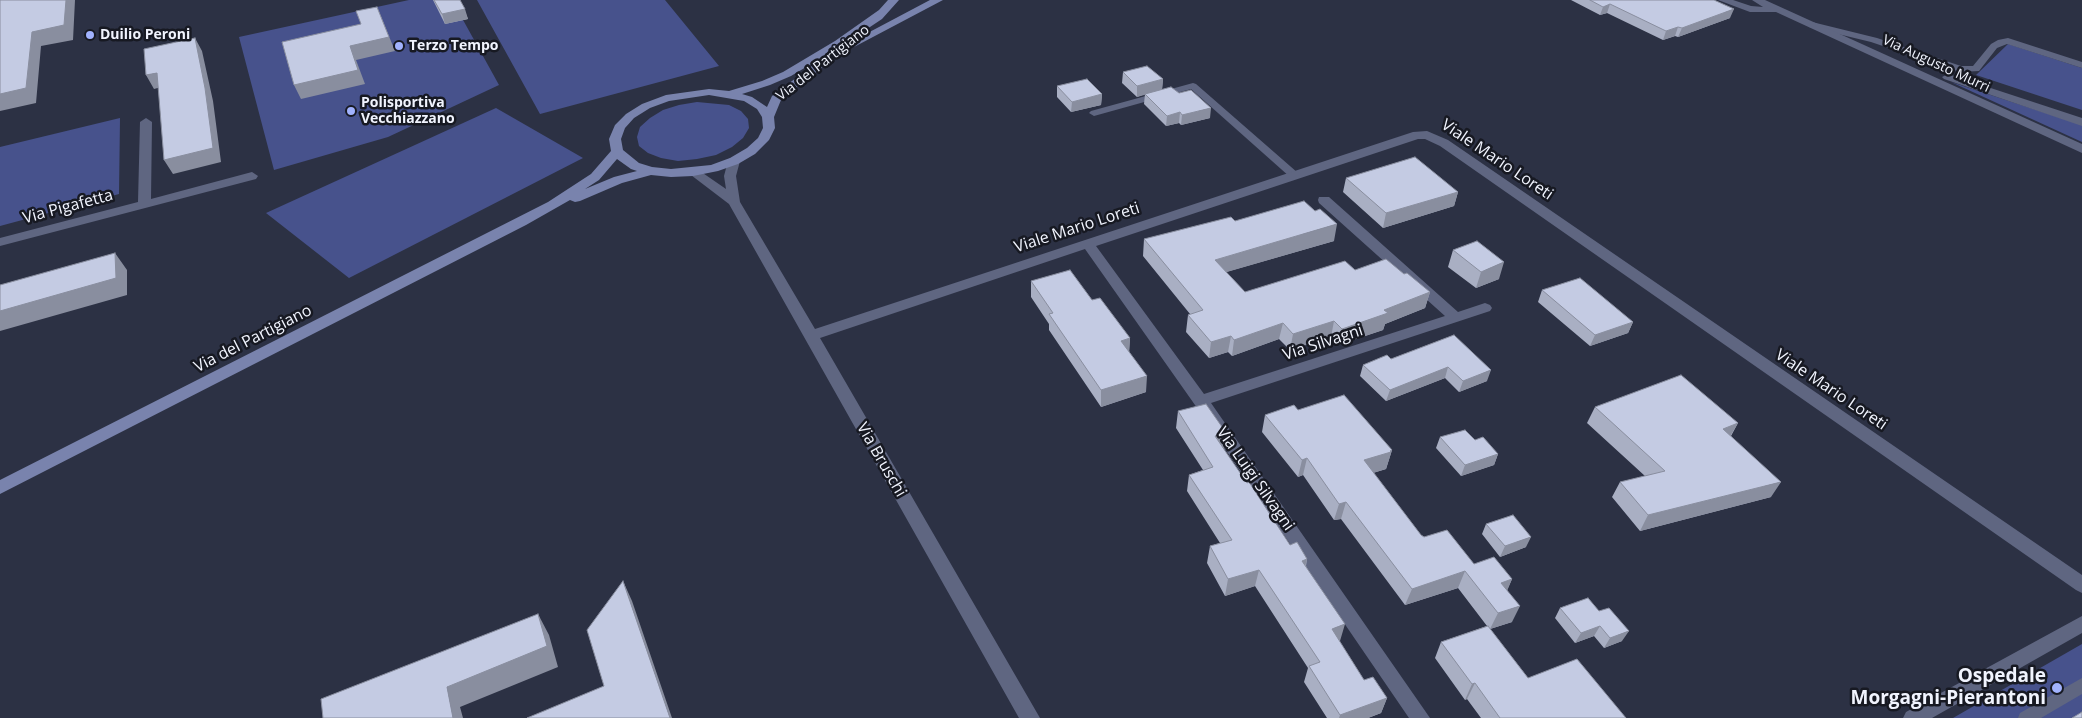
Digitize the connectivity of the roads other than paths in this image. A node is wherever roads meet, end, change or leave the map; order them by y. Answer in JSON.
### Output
{"nodes":[{"id":1,"x":894,"y":0,"type":"edge"},
{"id":2,"x":938,"y":0,"type":"edge"},
{"id":3,"x":1723,"y":0,"type":"edge"},
{"id":4,"x":1757,"y":0,"type":"edge"},
{"id":5,"x":1777,"y":9,"type":"junction"},
{"id":6,"x":883,"y":12,"type":"junction"},
{"id":7,"x":1812,"y":25,"type":"junction"},
{"id":8,"x":849,"y":46,"type":"junction"},
{"id":9,"x":1878,"y":54,"type":"junction"},
{"id":10,"x":2082,"y":65,"type":"edge"},
{"id":11,"x":730,"y":94,"type":"junction"},
{"id":12,"x":1094,"y":113,"type":"dead end"},
{"id":13,"x":768,"y":117,"type":"junction"},
{"id":14,"x":146,"y":122,"type":"dead end"},
{"id":15,"x":2082,"y":122,"type":"edge"},
{"id":16,"x":2082,"y":148,"type":"edge"},
{"id":17,"x":617,"y":151,"type":"junction"},
{"id":18,"x":734,"y":161,"type":"junction"},
{"id":19,"x":651,"y":171,"type":"junction"},
{"id":20,"x":692,"y":172,"type":"junction"},
{"id":21,"x":1294,"y":175,"type":"junction"},
{"id":22,"x":252,"y":176,"type":"dead end"},
{"id":23,"x":1324,"y":200,"type":"dead end"},
{"id":24,"x":734,"y":202,"type":"junction"},
{"id":25,"x":144,"y":204,"type":"junction"},
{"id":26,"x":521,"y":222,"type":"junction"},
{"id":27,"x":0,"y":242,"type":"edge"},
{"id":28,"x":1087,"y":243,"type":"junction"},
{"id":29,"x":1485,"y":308,"type":"dead end"},
{"id":30,"x":1456,"y":318,"type":"junction"},
{"id":31,"x":810,"y":336,"type":"junction"},
{"id":32,"x":1201,"y":401,"type":"junction"},
{"id":33,"x":0,"y":488,"type":"edge"},
{"id":34,"x":2082,"y":585,"type":"edge"},
{"id":35,"x":2082,"y":624,"type":"edge"},
{"id":36,"x":2082,"y":684,"type":"edge"},
{"id":37,"x":1030,"y":718,"type":"edge"},
{"id":38,"x":1420,"y":718,"type":"edge"},
{"id":39,"x":1914,"y":718,"type":"edge"},
{"id":40,"x":2026,"y":718,"type":"edge"}],
"edges":[{"from":1,"to":6,"type":"main road","name":"Via del Partigiano"},
{"from":2,"to":8,"type":"main road"},
{"from":3,"to":5,"type":"street","name":"Via Augusto Murri"},
{"from":4,"to":5,"type":"street","name":"Via Augusto Murri"},
{"from":5,"to":7,"type":"street","name":"Via Augusto Murri"},
{"from":6,"to":8,"type":"main road","name":"Via del Partigiano"},
{"from":6,"to":11,"type":"main road","name":"Via del Partigiano"},
{"from":7,"to":9,"type":"street","name":"Via Augusto Murri"},
{"from":7,"to":10,"type":"lane"},
{"from":8,"to":13,"type":"main road","name":"Via del Partigiano"},
{"from":9,"to":15,"type":"street"},
{"from":9,"to":16,"type":"street","name":"Via Augusto Murri"},
{"from":11,"to":13,"type":"main road"},
{"from":11,"to":17,"type":"main road"},
{"from":12,"to":21,"type":"lane"},
{"from":13,"to":18,"type":"main road","name":"Via del Partigiano"},
{"from":14,"to":25,"type":"street"},
{"from":17,"to":19,"type":"main road"},
{"from":17,"to":26,"type":"main road","name":"Via del Partigiano"},
{"from":18,"to":20,"type":"main road","name":"Via del Partigiano"},
{"from":18,"to":24,"type":"street","name":"Via Bruschi"},
{"from":19,"to":20,"type":"main road","name":"Via del Partigiano"},
{"from":19,"to":26,"type":"main road","name":"Via del Partigiano"},
{"from":20,"to":24,"type":"street","name":"Via Bruschi"},
{"from":21,"to":28,"type":"street","name":"Viale Mario Loreti"},
{"from":21,"to":34,"type":"street","name":"Viale Mario Loreti"},
{"from":22,"to":25,"type":"street","name":"Via Pigafetta"},
{"from":23,"to":30,"type":"street"},
{"from":24,"to":31,"type":"street","name":"Via Bruschi"},
{"from":25,"to":27,"type":"street","name":"Via Pigafetta"},
{"from":26,"to":33,"type":"main road","name":"Via del Partigiano"},
{"from":28,"to":31,"type":"street","name":"Viale Mario Loreti"},
{"from":28,"to":32,"type":"street","name":"Via Luigi Silvagni"},
{"from":29,"to":30,"type":"street","name":"Via Silvagni"},
{"from":30,"to":32,"type":"street","name":"Via Silvagni"},
{"from":31,"to":37,"type":"street","name":"Via Bruschi"},
{"from":32,"to":38,"type":"street","name":"Via Luigi Silvagni"},
{"from":35,"to":39,"type":"street"},
{"from":36,"to":40,"type":"lane"}]}
